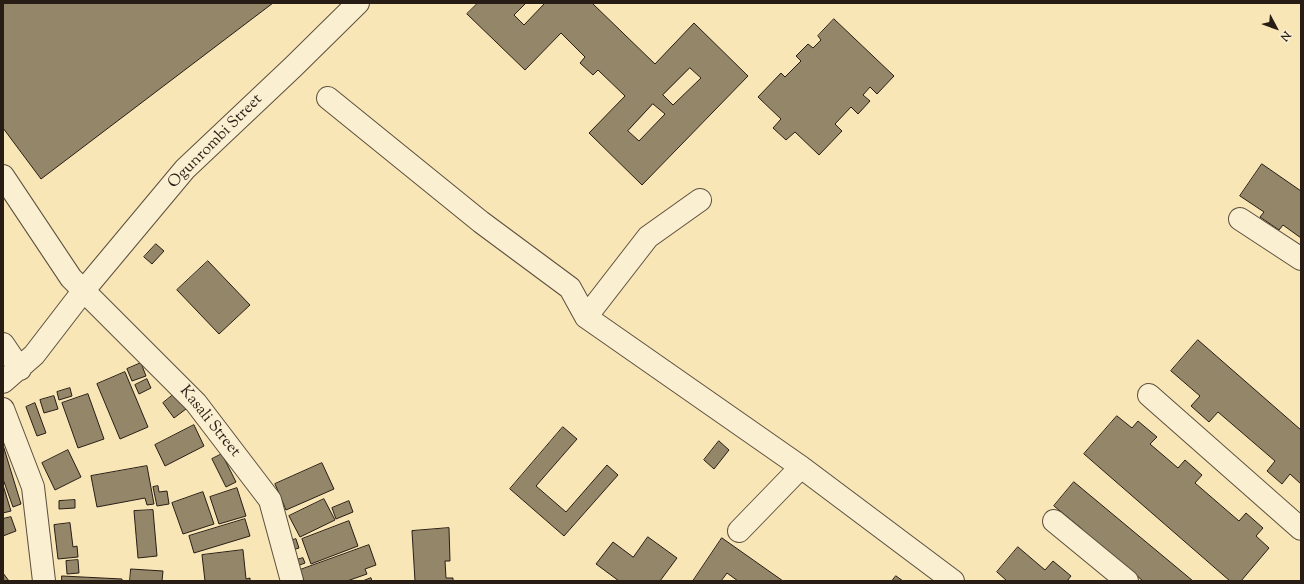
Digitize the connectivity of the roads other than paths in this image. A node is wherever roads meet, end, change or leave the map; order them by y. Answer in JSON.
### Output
{"nodes":[{"id":1,"x":358,"y":3,"type":"edge"},
{"id":2,"x":328,"y":98,"type":"dead end"},
{"id":3,"x":3,"y":176,"type":"edge"},
{"id":4,"x":700,"y":200,"type":"dead end"},
{"id":5,"x":1240,"y":219,"type":"dead end"},
{"id":6,"x":1301,"y":259,"type":"edge"},
{"id":7,"x":84,"y":290,"type":"junction"},
{"id":8,"x":586,"y":317,"type":"junction"},
{"id":9,"x":3,"y":344,"type":"edge"},
{"id":10,"x":20,"y":369,"type":"junction"},
{"id":11,"x":3,"y":382,"type":"edge"},
{"id":12,"x":1148,"y":395,"type":"dead end"},
{"id":13,"x":3,"y":409,"type":"edge"},
{"id":14,"x":801,"y":467,"type":"junction"},
{"id":15,"x":1054,"y":521,"type":"dead end"},
{"id":16,"x":1301,"y":530,"type":"edge"},
{"id":17,"x":739,"y":532,"type":"dead end"},
{"id":18,"x":44,"y":581,"type":"edge"},
{"id":19,"x":292,"y":581,"type":"edge"},
{"id":20,"x":953,"y":581,"type":"edge"},
{"id":21,"x":1127,"y":581,"type":"edge"}],
"edges":[{"from":1,"to":7,"type":"street","name":"Ogunrombi Street"},
{"from":2,"to":8,"type":"street"},
{"from":3,"to":7,"type":"street","name":"Kasali Street"},
{"from":4,"to":8,"type":"street"},
{"from":5,"to":6,"type":"street"},
{"from":7,"to":10,"type":"street","name":"Ogunrombi Street"},
{"from":7,"to":19,"type":"street","name":"Kasali Street"},
{"from":8,"to":14,"type":"street"},
{"from":9,"to":10,"type":"street"},
{"from":10,"to":11,"type":"street","name":"Ogunrombi Street"},
{"from":12,"to":16,"type":"street"},
{"from":13,"to":18,"type":"street"},
{"from":14,"to":17,"type":"street"},
{"from":14,"to":20,"type":"street"},
{"from":15,"to":21,"type":"street"}]}
